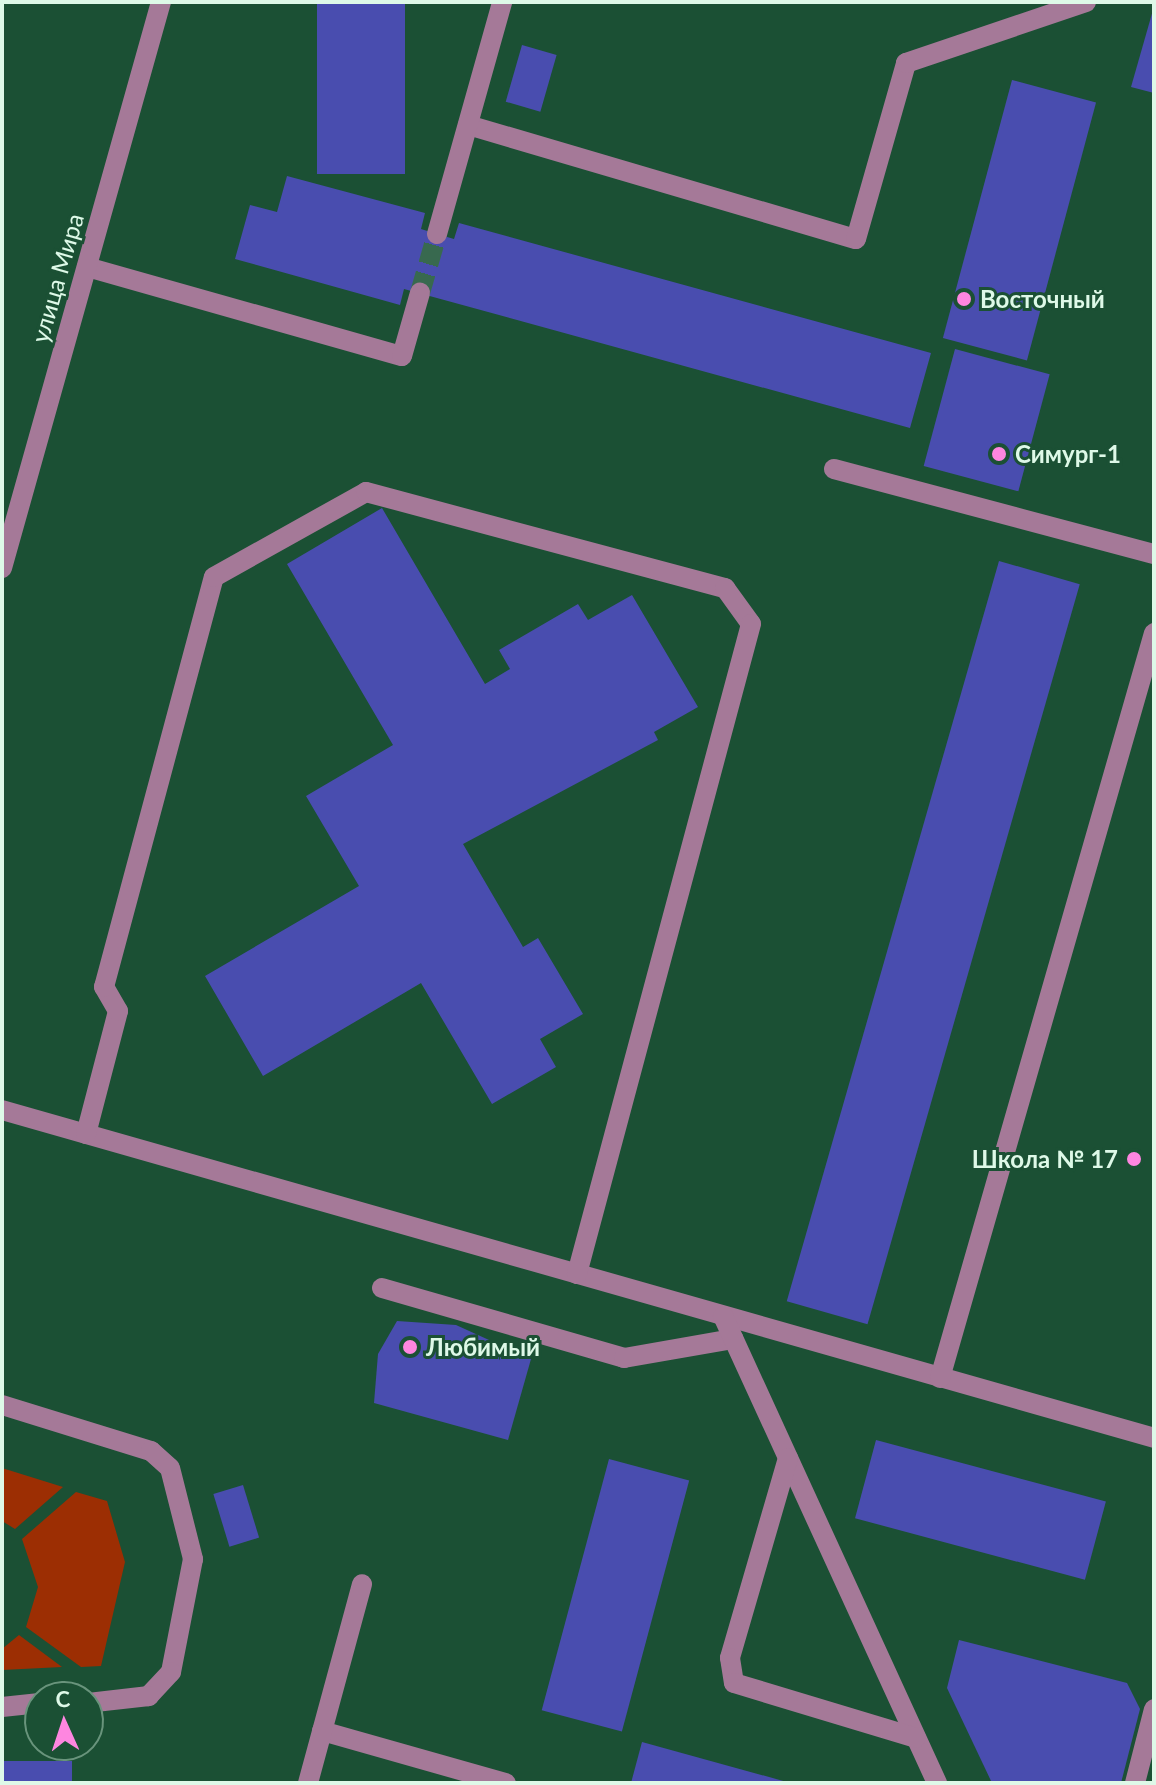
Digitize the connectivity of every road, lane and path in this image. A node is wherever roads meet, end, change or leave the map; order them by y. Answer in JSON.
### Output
{"nodes":[{"id":1,"x":161,"y":2,"type":"edge"},
{"id":2,"x":502,"y":2,"type":"edge"},
{"id":3,"x":1086,"y":2,"type":"edge"},
{"id":4,"x":468,"y":125,"type":"junction"},
{"id":5,"x":437,"y":234,"type":"tunnel mouth"},
{"id":6,"x":87,"y":267,"type":"junction"},
{"id":7,"x":420,"y":293,"type":"tunnel mouth"},
{"id":8,"x":834,"y":469,"type":"dead end"},
{"id":9,"x":1154,"y":554,"type":"edge"},
{"id":10,"x":2,"y":568,"type":"edge"},
{"id":11,"x":1154,"y":633,"type":"edge"},
{"id":12,"x":2,"y":1110,"type":"edge"},
{"id":13,"x":86,"y":1134,"type":"junction"},
{"id":14,"x":577,"y":1274,"type":"junction"},
{"id":15,"x":382,"y":1288,"type":"dead end"},
{"id":16,"x":723,"y":1316,"type":"junction"},
{"id":17,"x":733,"y":1339,"type":"junction"},
{"id":18,"x":940,"y":1378,"type":"junction"},
{"id":19,"x":2,"y":1405,"type":"edge"},
{"id":20,"x":1154,"y":1438,"type":"edge"},
{"id":21,"x":788,"y":1458,"type":"junction"},
{"id":22,"x":362,"y":1584,"type":"dead end"},
{"id":23,"x":104,"y":1701,"type":"edge"},
{"id":24,"x":24,"y":1705,"type":"edge"},
{"id":25,"x":2,"y":1707,"type":"edge"},
{"id":26,"x":1154,"y":1709,"type":"edge"},
{"id":27,"x":322,"y":1731,"type":"junction"},
{"id":28,"x":916,"y":1738,"type":"junction"},
{"id":29,"x":308,"y":1783,"type":"edge"},
{"id":30,"x":506,"y":1783,"type":"edge"},
{"id":31,"x":937,"y":1783,"type":"edge"},
{"id":32,"x":1135,"y":1783,"type":"edge"}],
"edges":[{"from":1,"to":6,"type":"street","name":"улица Мира"},
{"from":2,"to":4,"type":"street"},
{"from":3,"to":4,"type":"street"},
{"from":4,"to":5,"type":"street"},
{"from":6,"to":7,"type":"street"},
{"from":6,"to":10,"type":"street","name":"улица Мира"},
{"from":8,"to":9,"type":"street"},
{"from":11,"to":18,"type":"street"},
{"from":12,"to":13,"type":"street"},
{"from":13,"to":14,"type":"street"},
{"from":13,"to":14,"type":"street"},
{"from":14,"to":16,"type":"street"},
{"from":15,"to":17,"type":"street"},
{"from":16,"to":17,"type":"street"},
{"from":16,"to":18,"type":"street"},
{"from":17,"to":21,"type":"street"},
{"from":18,"to":20,"type":"street"},
{"from":19,"to":23,"type":"street"},
{"from":21,"to":28,"type":"street"},
{"from":21,"to":28,"type":"street"},
{"from":22,"to":27,"type":"street"},
{"from":24,"to":25,"type":"street"},
{"from":26,"to":32,"type":"street"},
{"from":27,"to":29,"type":"street"},
{"from":27,"to":30,"type":"street"},
{"from":28,"to":31,"type":"street"}]}
